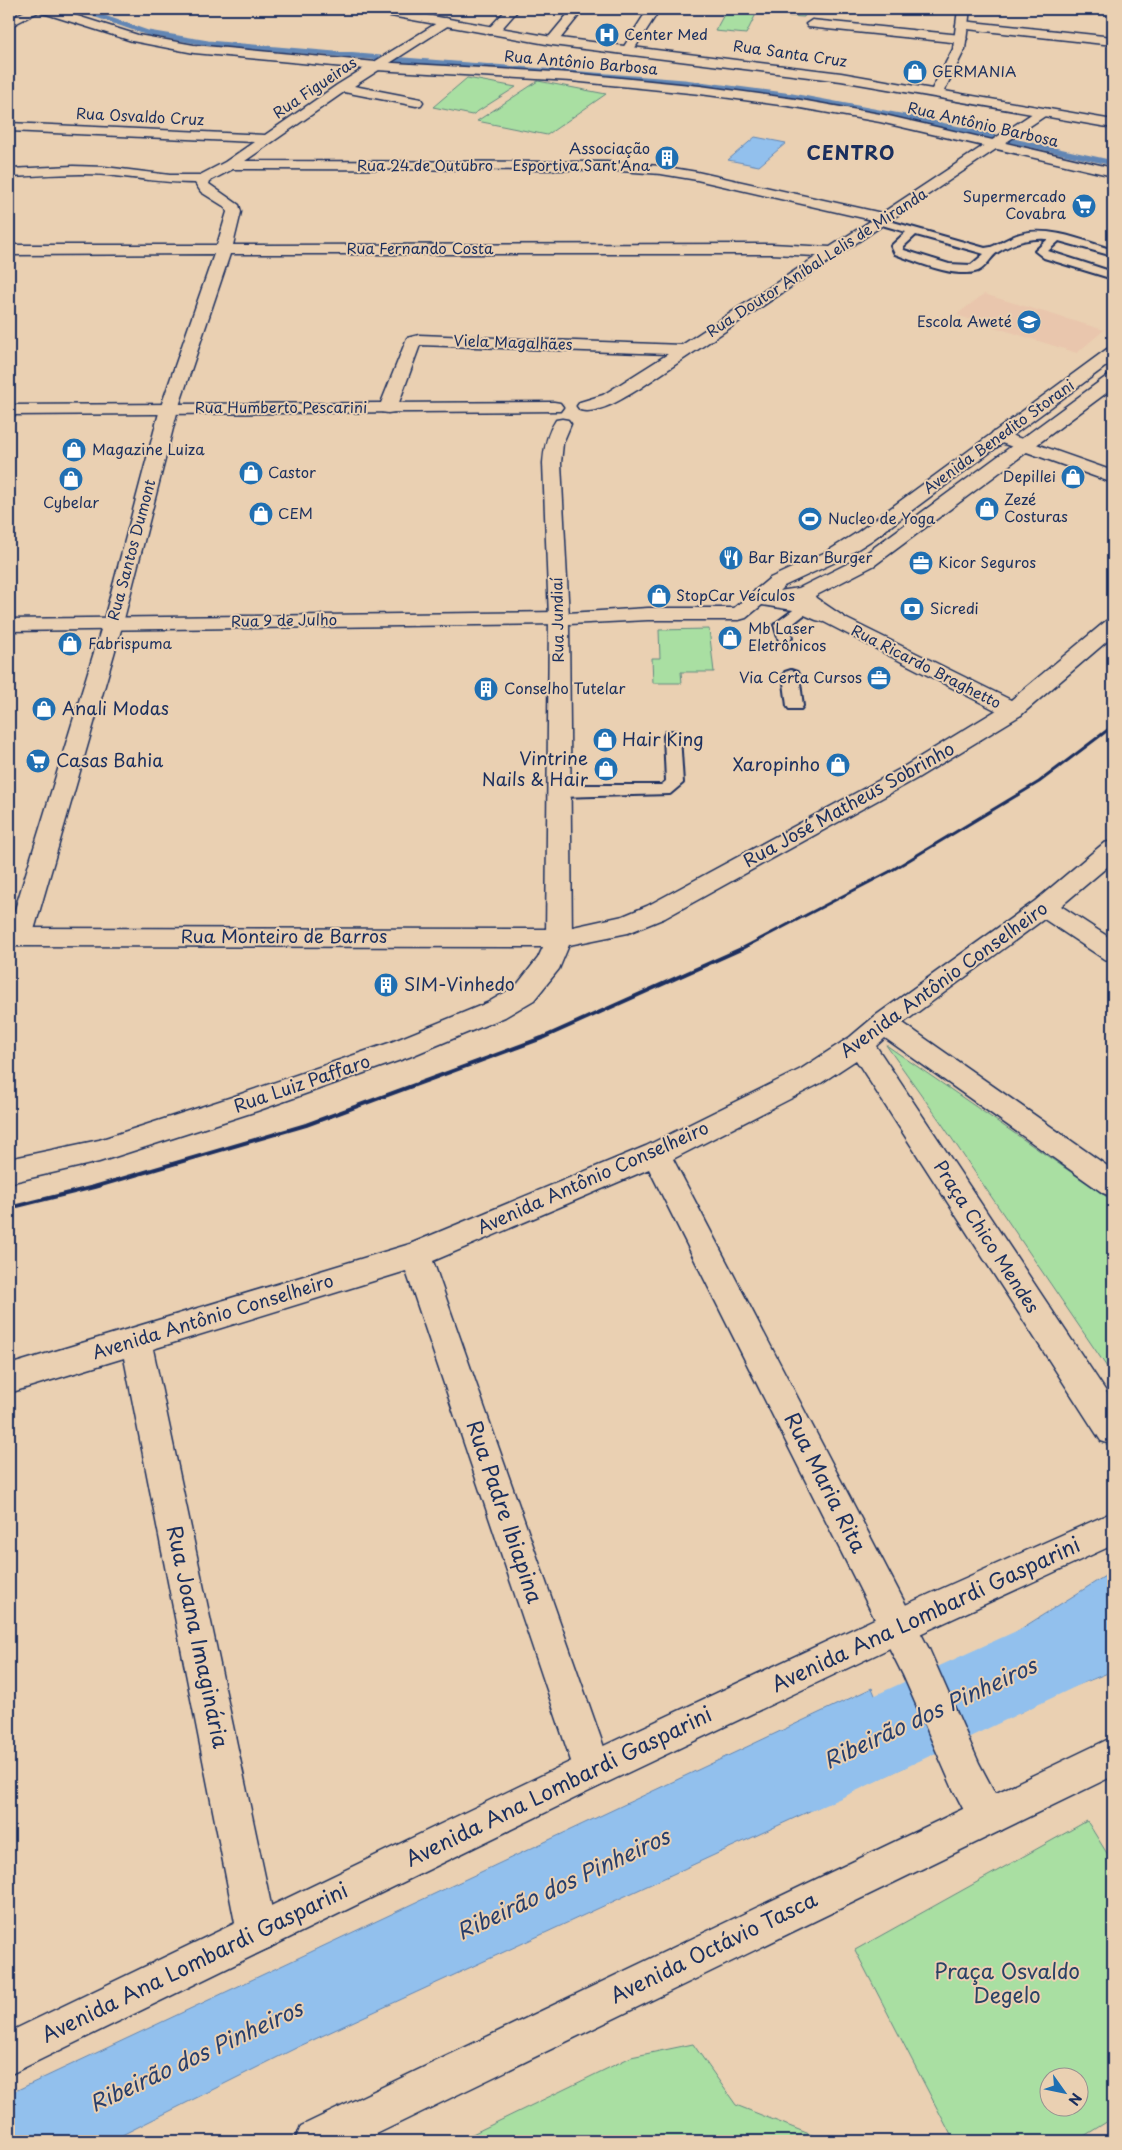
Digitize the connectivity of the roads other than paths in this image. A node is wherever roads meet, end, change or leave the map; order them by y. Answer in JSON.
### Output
{"nodes":[{"id":1,"x":38,"y":9,"type":"edge"},
{"id":2,"x":44,"y":9,"type":"edge"},
{"id":3,"x":374,"y":9,"type":"edge"},
{"id":4,"x":513,"y":9,"type":"edge"},
{"id":5,"x":578,"y":9,"type":"edge"},
{"id":6,"x":654,"y":9,"type":"edge"},
{"id":7,"x":964,"y":9,"type":"edge"},
{"id":8,"x":445,"y":22,"type":"junction"},
{"id":9,"x":9,"y":23,"type":"edge"},
{"id":10,"x":812,"y":24,"type":"dead end"},
{"id":11,"x":962,"y":26,"type":"junction"},
{"id":12,"x":493,"y":31,"type":"junction"},
{"id":13,"x":961,"y":39,"type":"junction"},
{"id":14,"x":552,"y":41,"type":"junction"},
{"id":15,"x":1113,"y":41,"type":"edge"},
{"id":16,"x":627,"y":51,"type":"junction"},
{"id":17,"x":376,"y":66,"type":"junction"},
{"id":18,"x":342,"y":88,"type":"junction"},
{"id":19,"x":937,"y":92,"type":"junction"},
{"id":20,"x":416,"y":102,"type":"dead end"},
{"id":21,"x":1044,"y":112,"type":"junction"},
{"id":22,"x":1113,"y":124,"type":"edge"},
{"id":23,"x":9,"y":127,"type":"edge"},
{"id":24,"x":269,"y":139,"type":"junction"},
{"id":25,"x":996,"y":144,"type":"junction"},
{"id":26,"x":230,"y":165,"type":"junction"},
{"id":27,"x":1113,"y":172,"type":"edge"},
{"id":28,"x":9,"y":173,"type":"edge"},
{"id":29,"x":203,"y":179,"type":"junction"},
{"id":30,"x":881,"y":220,"type":"junction"},
{"id":31,"x":914,"y":231,"type":"junction"},
{"id":32,"x":1056,"y":239,"type":"junction"},
{"id":33,"x":224,"y":249,"type":"junction"},
{"id":34,"x":9,"y":250,"type":"edge"},
{"id":35,"x":832,"y":252,"type":"junction"},
{"id":36,"x":992,"y":252,"type":"junction"},
{"id":37,"x":1113,"y":253,"type":"edge"},
{"id":38,"x":1113,"y":276,"type":"edge"},
{"id":39,"x":684,"y":350,"type":"junction"},
{"id":40,"x":1113,"y":353,"type":"edge"},
{"id":41,"x":1113,"y":380,"type":"edge"},
{"id":42,"x":586,"y":406,"type":"joint"},
{"id":43,"x":388,"y":408,"type":"junction"},
{"id":44,"x":169,"y":409,"type":"junction"},
{"id":45,"x":9,"y":410,"type":"edge"},
{"id":46,"x":558,"y":416,"type":"junction"},
{"id":47,"x":999,"y":436,"type":"junction"},
{"id":48,"x":1027,"y":445,"type":"junction"},
{"id":49,"x":1113,"y":477,"type":"edge"},
{"id":50,"x":758,"y":599,"type":"junction"},
{"id":51,"x":805,"y":601,"type":"junction"},
{"id":52,"x":559,"y":618,"type":"junction"},
{"id":53,"x":113,"y":623,"type":"junction"},
{"id":54,"x":1113,"y":625,"type":"edge"},
{"id":55,"x":9,"y":626,"type":"edge"},
{"id":56,"x":784,"y":638,"type":"dead end"},
{"id":57,"x":790,"y":675,"type":"dead end"},
{"id":58,"x":796,"y":706,"type":"dead end"},
{"id":59,"x":1013,"y":710,"type":"junction"},
{"id":60,"x":672,"y":736,"type":"dead end"},
{"id":61,"x":559,"y":790,"type":"junction"},
{"id":62,"x":1113,"y":850,"type":"edge"},
{"id":63,"x":1044,"y":907,"type":"junction"},
{"id":64,"x":14,"y":937,"type":"edge"},
{"id":65,"x":559,"y":938,"type":"junction"},
{"id":66,"x":1113,"y":952,"type":"edge"},
{"id":67,"x":884,"y":1022,"type":"junction"},
{"id":68,"x":860,"y":1044,"type":"junction"},
{"id":69,"x":656,"y":1154,"type":"junction"},
{"id":70,"x":9,"y":1172,"type":"edge"},
{"id":71,"x":1113,"y":1185,"type":"edge"},
{"id":72,"x":416,"y":1255,"type":"junction"},
{"id":73,"x":136,"y":1341,"type":"junction"},
{"id":74,"x":9,"y":1379,"type":"edge"},
{"id":75,"x":1113,"y":1430,"type":"edge"},
{"id":76,"x":1113,"y":1528,"type":"edge"},
{"id":77,"x":898,"y":1626,"type":"junction"},
{"id":78,"x":1113,"y":1756,"type":"edge"},
{"id":79,"x":593,"y":1770,"type":"junction"},
{"id":80,"x":988,"y":1816,"type":"junction"},
{"id":81,"x":257,"y":1933,"type":"junction"},
{"id":82,"x":9,"y":2054,"type":"edge"},
{"id":83,"x":316,"y":2141,"type":"edge"}],
"edges":[{"from":1,"to":9,"type":"street"},
{"from":2,"to":17,"type":"street","name":"Rua Antônio Barbosa"},
{"from":3,"to":8,"type":"street","name":"Rua Santa Cruz"},
{"from":4,"to":12,"type":"street"},
{"from":5,"to":14,"type":"street"},
{"from":6,"to":16,"type":"street"},
{"from":7,"to":11,"type":"street"},
{"from":8,"to":12,"type":"street","name":"Rua Santa Cruz"},
{"from":8,"to":17,"type":"street","name":"Rua Figueiras"},
{"from":10,"to":13,"type":"street"},
{"from":11,"to":13,"type":"street"},
{"from":11,"to":15,"type":"street"},
{"from":12,"to":14,"type":"street","name":"Rua Santa Cruz"},
{"from":13,"to":19,"type":"street"},
{"from":14,"to":16,"type":"street","name":"Rua Santa Cruz"},
{"from":16,"to":19,"type":"street","name":"Rua Santa Cruz"},
{"from":17,"to":18,"type":"street","name":"Rua Figueiras"},
{"from":17,"to":25,"type":"street","name":"Rua Antônio Barbosa"},
{"from":18,"to":20,"type":"street"},
{"from":18,"to":24,"type":"street","name":"Rua Figueiras"},
{"from":19,"to":21,"type":"street","name":"Rua Santa Cruz"},
{"from":21,"to":22,"type":"street","name":"Rua Santa Cruz"},
{"from":21,"to":25,"type":"street","name":"Rua Doutor Aníbal Lelis de Miranda"},
{"from":23,"to":24,"type":"street","name":"Rua Osvaldo Cruz"},
{"from":24,"to":26,"type":"street","name":"Rua Figueiras"},
{"from":25,"to":27,"type":"street","name":"Rua Antônio Barbosa"},
{"from":25,"to":30,"type":"street","name":"Rua Doutor Aníbal Lelis de Miranda"},
{"from":26,"to":29,"type":"street","name":"Rua Figueiras"},
{"from":26,"to":30,"type":"street","name":"Rua 24 de Outubro"},
{"from":28,"to":29,"type":"street"},
{"from":29,"to":33,"type":"street","name":"Rua Santos Dumont"},
{"from":30,"to":31,"type":"lane"},
{"from":30,"to":35,"type":"street","name":"Rua Doutor Aníbal Lelis de Miranda"},
{"from":31,"to":36,"type":"lane"},
{"from":31,"to":36,"type":"lane"},
{"from":32,"to":36,"type":"lane"},
{"from":32,"to":37,"type":"lane"},
{"from":32,"to":38,"type":"lane"},
{"from":33,"to":34,"type":"street","name":"Rua Fernando Costa"},
{"from":33,"to":35,"type":"street","name":"Rua Fernando Costa"},
{"from":33,"to":44,"type":"street","name":"Rua Santos Dumont"},
{"from":35,"to":39,"type":"street","name":"Rua Doutor Aníbal Lelis de Miranda"},
{"from":39,"to":42,"type":"street","name":"Rua Doutor Aníbal Lelis de Miranda"},
{"from":39,"to":43,"type":"street","name":"Viela Magalhães"},
{"from":40,"to":47,"type":"street","name":"Avenida Benedito Storani"},
{"from":41,"to":48,"type":"street","name":"Avenida Benedito Storani"},
{"from":42,"to":46,"type":"street","name":"Rua Humberto Pescarini"},
{"from":43,"to":44,"type":"street","name":"Rua Humberto Pescarini"},
{"from":43,"to":46,"type":"street","name":"Rua Humberto Pescarini"},
{"from":44,"to":45,"type":"street","name":"Rua Humberto Pescarini"},
{"from":44,"to":53,"type":"street","name":"Rua Santos Dumont"},
{"from":46,"to":52,"type":"street","name":"Rua Jundiaí"},
{"from":47,"to":48,"type":"street"},
{"from":47,"to":50,"type":"street","name":"Avenida Benedito Storani"},
{"from":48,"to":49,"type":"street"},
{"from":48,"to":51,"type":"street","name":"Avenida Benedito Storani"},
{"from":50,"to":51,"type":"street"},
{"from":50,"to":52,"type":"street","name":"Avenida Benedito Storani"},
{"from":51,"to":56,"type":"lane"},
{"from":51,"to":59,"type":"street","name":"Rua Ricardo Braghetto"},
{"from":52,"to":53,"type":"street","name":"Rua 9 de Julho"},
{"from":52,"to":61,"type":"street","name":"Rua Jundiaí"},
{"from":53,"to":55,"type":"street","name":"Rua 9 de Julho"},
{"from":53,"to":64,"type":"street","name":"Rua Santos Dumont"},
{"from":54,"to":59,"type":"street","name":"Rua José Matheus Sobrinho"},
{"from":57,"to":58,"type":"lane"},
{"from":59,"to":65,"type":"street","name":"Rua José Matheus Sobrinho"},
{"from":60,"to":61,"type":"lane"},
{"from":61,"to":65,"type":"street","name":"Rua Jundiaí"},
{"from":62,"to":63,"type":"street","name":"Avenida Antônio Conselheiro"},
{"from":63,"to":66,"type":"street"},
{"from":63,"to":67,"type":"street","name":"Avenida Antônio Conselheiro"},
{"from":64,"to":65,"type":"street","name":"Rua Monteiro de Barros"},
{"from":65,"to":70,"type":"street","name":"Rua Luiz Paffaro"},
{"from":67,"to":68,"type":"street","name":"Avenida Antônio Conselheiro"},
{"from":67,"to":71,"type":"street"},
{"from":68,"to":69,"type":"street","name":"Avenida Antônio Conselheiro"},
{"from":68,"to":75,"type":"street","name":"Praça Chico Mendes"},
{"from":69,"to":72,"type":"street","name":"Avenida Antônio Conselheiro"},
{"from":69,"to":77,"type":"street","name":"Rua Maria Rita"},
{"from":72,"to":73,"type":"street","name":"Avenida Antônio Conselheiro"},
{"from":72,"to":79,"type":"street","name":"Rua Padre Ibiapina"},
{"from":73,"to":74,"type":"street","name":"Avenida Antônio Conselheiro"},
{"from":73,"to":81,"type":"street","name":"Rua Joana Imaginária"},
{"from":76,"to":77,"type":"street","name":"Avenida Ana Lombardi Gasparini"},
{"from":77,"to":79,"type":"street","name":"Avenida Ana Lombardi Gasparini"},
{"from":77,"to":80,"type":"street","name":"Rua Maria Rita"},
{"from":78,"to":80,"type":"street","name":"Avenida Octávio Tasca"},
{"from":79,"to":81,"type":"street","name":"Avenida Ana Lombardi Gasparini"},
{"from":80,"to":83,"type":"street","name":"Avenida Octávio Tasca"},
{"from":81,"to":82,"type":"street","name":"Avenida Ana Lombardi Gasparini"}]}
